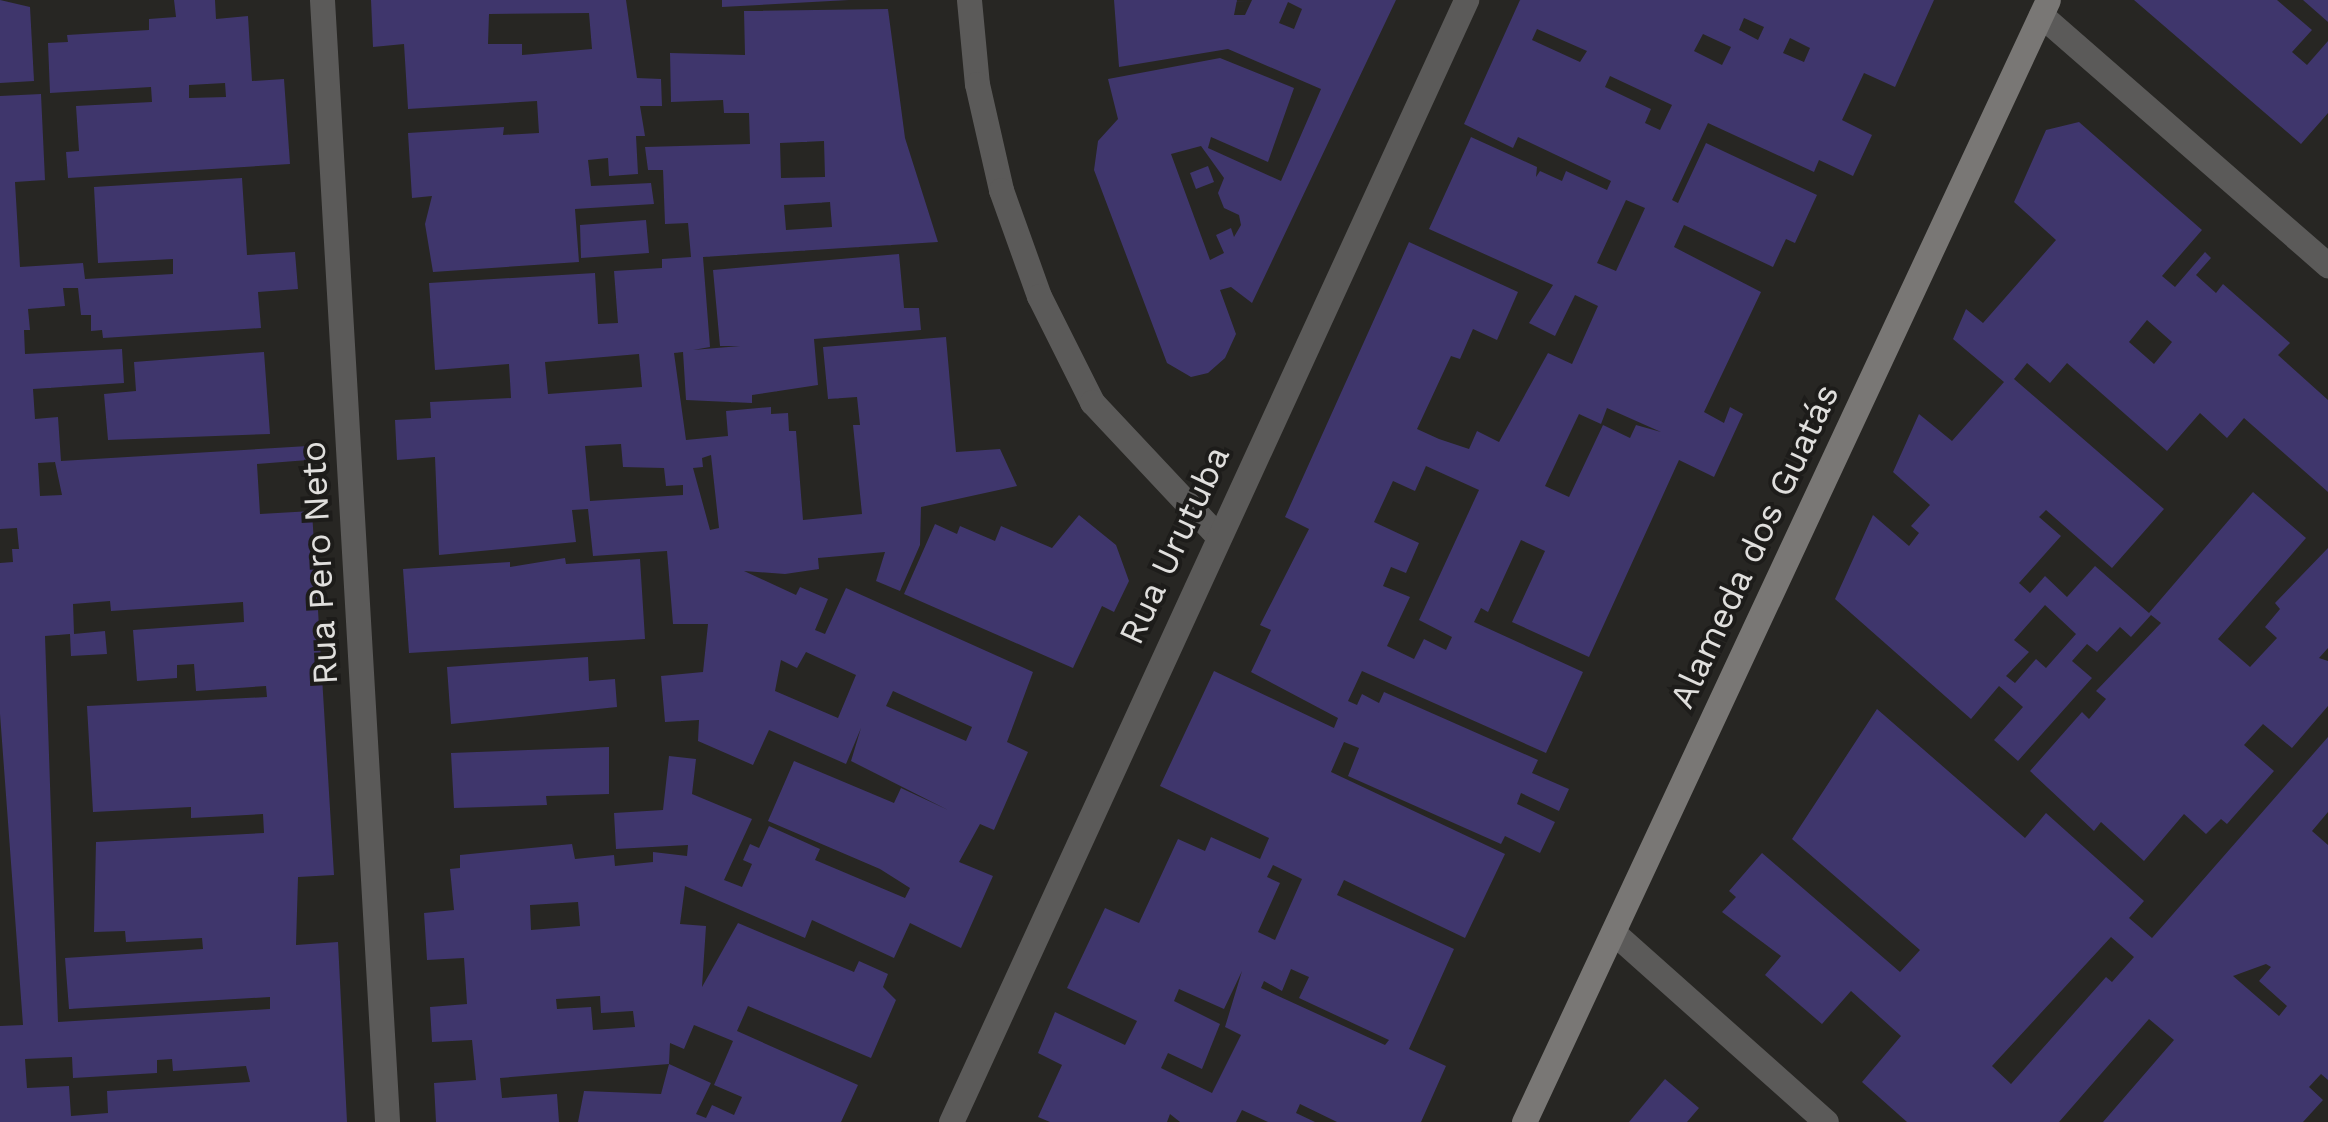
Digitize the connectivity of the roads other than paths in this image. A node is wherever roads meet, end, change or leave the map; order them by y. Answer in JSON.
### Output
{"nodes":[{"id":1,"x":322,"y":0,"type":"edge"},
{"id":2,"x":969,"y":0,"type":"edge"},
{"id":3,"x":1466,"y":0,"type":"edge"},
{"id":4,"x":2044,"y":8,"type":"edge"},
{"id":5,"x":2328,"y":265,"type":"edge"},
{"id":6,"x":1216,"y":535,"type":"junction"},
{"id":7,"x":1614,"y":932,"type":"junction"},
{"id":8,"x":387,"y":1122,"type":"edge"},
{"id":9,"x":951,"y":1122,"type":"edge"},
{"id":10,"x":1524,"y":1122,"type":"edge"},
{"id":11,"x":1826,"y":1122,"type":"edge"}],
"edges":[{"from":1,"to":8,"type":"street","name":"Rua Pero Neto"},
{"from":2,"to":6,"type":"street"},
{"from":3,"to":6,"type":"street","name":"Rua Urutuba"},
{"from":4,"to":5,"type":"street"},
{"from":4,"to":7,"type":"street","name":"Alameda dos Guatás"},
{"from":6,"to":9,"type":"street","name":"Rua Urutuba"},
{"from":7,"to":10,"type":"street","name":"Alameda dos Guatás"},
{"from":7,"to":11,"type":"street"}]}
